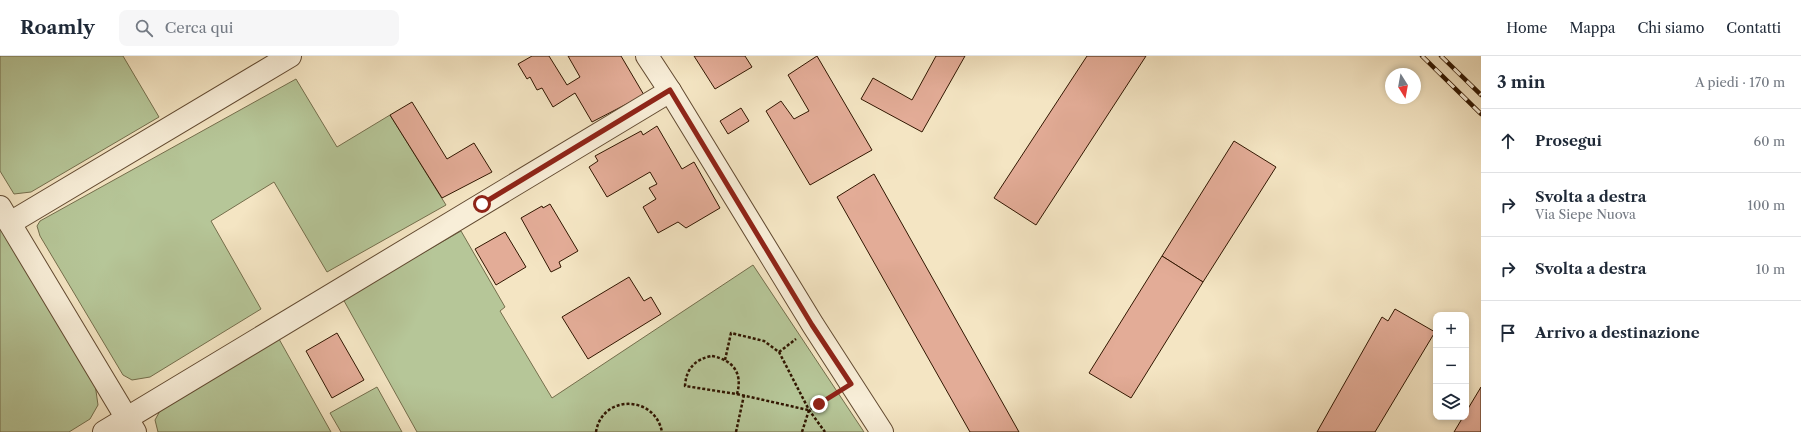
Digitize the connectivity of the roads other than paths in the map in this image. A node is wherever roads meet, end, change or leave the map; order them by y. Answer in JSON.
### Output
{"nodes":[{"id":1,"x":290,"y":56,"type":"edge"},
{"id":2,"x":648,"y":56,"type":"edge"},
{"id":3,"x":670,"y":90,"type":"junction"},
{"id":4,"x":5,"y":215,"type":"edge"},
{"id":5,"x":131,"y":425,"type":"edge"},
{"id":6,"x":104,"y":432,"type":"edge"},
{"id":7,"x":882,"y":432,"type":"edge"}],
"edges":[{"from":1,"to":4,"type":"street"},
{"from":2,"to":3,"type":"street"},
{"from":3,"to":5,"type":"street"},
{"from":3,"to":7,"type":"street"},
{"from":4,"to":5,"type":"street"},
{"from":5,"to":6,"type":"street"}]}
